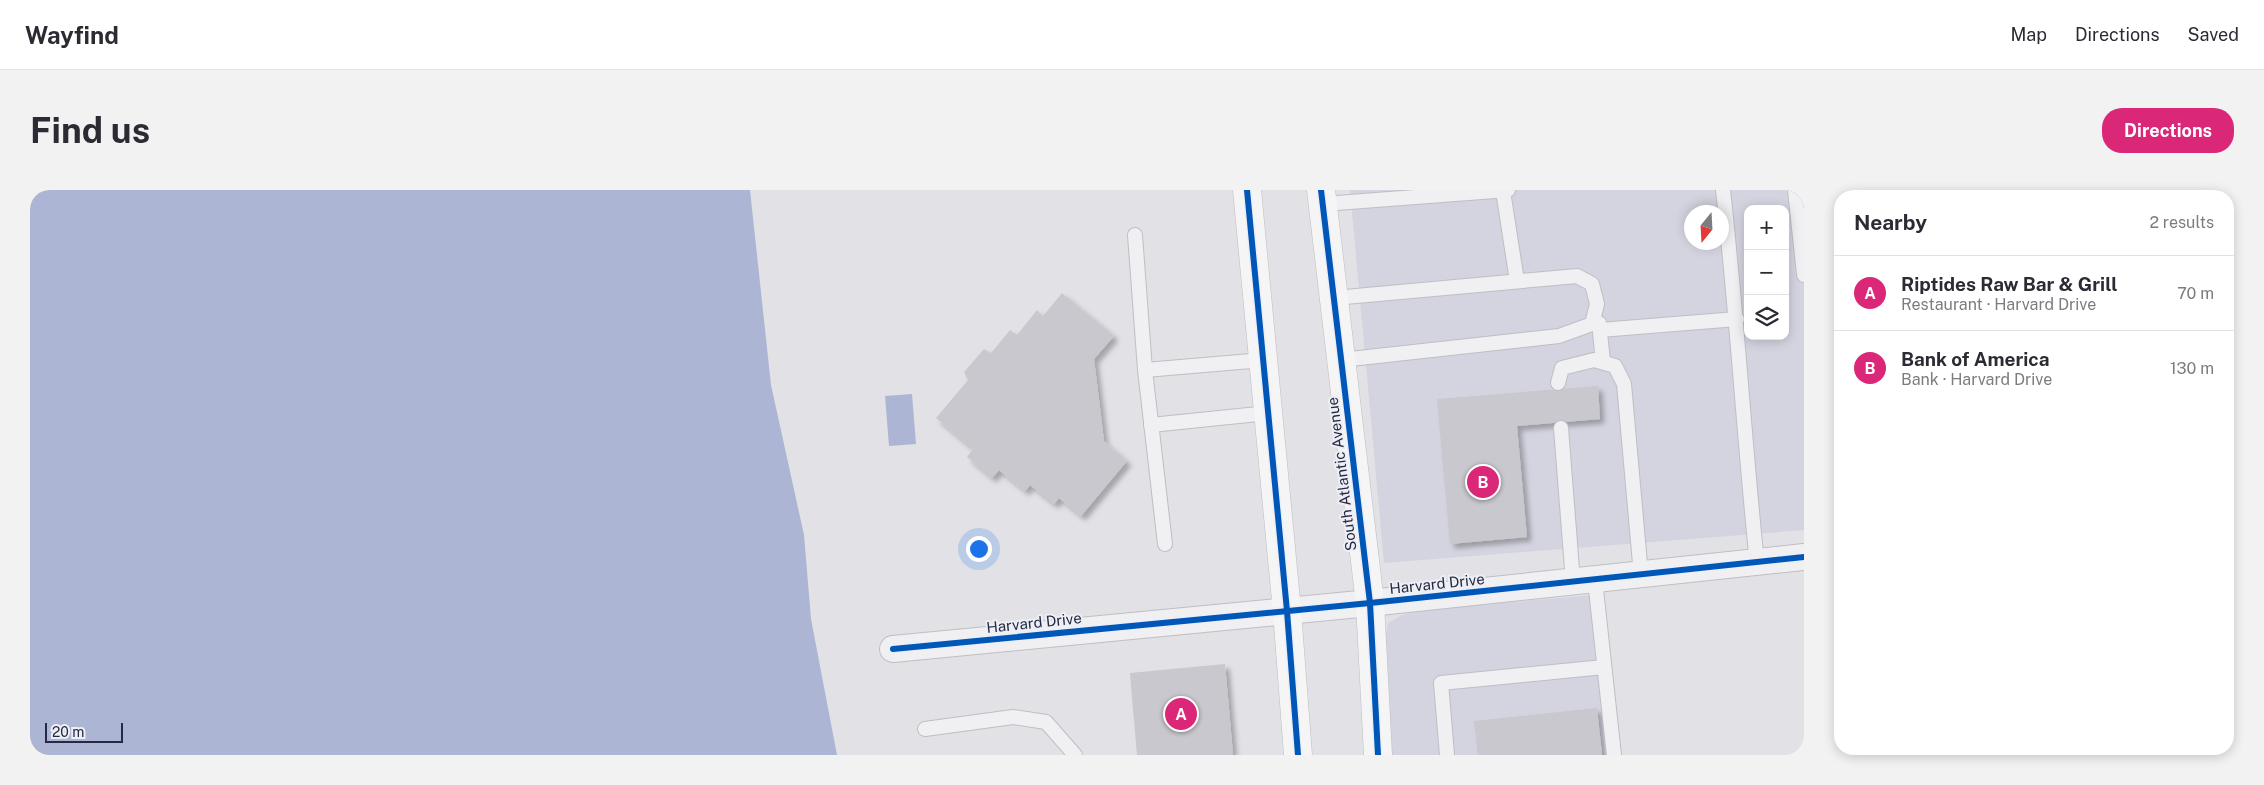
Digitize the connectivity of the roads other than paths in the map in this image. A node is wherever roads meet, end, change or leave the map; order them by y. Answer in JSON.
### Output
{"nodes":[{"id":1,"x":1246,"y":190,"type":"edge"},
{"id":2,"x":1508,"y":190,"type":"edge"},
{"id":3,"x":1724,"y":190,"type":"edge"},
{"id":4,"x":1795,"y":190,"type":"edge"},
{"id":5,"x":1503,"y":191,"type":"edge"},
{"id":6,"x":1322,"y":197,"type":"edge"},
{"id":7,"x":1802,"y":234,"type":"edge"},
{"id":8,"x":1135,"y":235,"type":"dead end"},
{"id":9,"x":1804,"y":276,"type":"edge"},
{"id":10,"x":1517,"y":281,"type":"junction"},
{"id":11,"x":1334,"y":298,"type":"junction"},
{"id":12,"x":1597,"y":304,"type":"junction"},
{"id":13,"x":1737,"y":319,"type":"junction"},
{"id":14,"x":1600,"y":330,"type":"junction"},
{"id":15,"x":1262,"y":360,"type":"junction"},
{"id":16,"x":1341,"y":360,"type":"junction"},
{"id":17,"x":1603,"y":362,"type":"junction"},
{"id":18,"x":1145,"y":370,"type":"junction"},
{"id":19,"x":1558,"y":383,"type":"dead end"},
{"id":20,"x":1268,"y":413,"type":"junction"},
{"id":21,"x":1151,"y":425,"type":"junction"},
{"id":22,"x":1562,"y":428,"type":"dead end"},
{"id":23,"x":1165,"y":544,"type":"dead end"},
{"id":24,"x":1804,"y":557,"type":"edge"},
{"id":25,"x":1757,"y":563,"type":"junction"},
{"id":26,"x":1641,"y":575,"type":"junction"},
{"id":27,"x":1584,"y":581,"type":"junction"},
{"id":28,"x":1370,"y":603,"type":"junction"},
{"id":29,"x":1288,"y":611,"type":"junction"},
{"id":30,"x":893,"y":649,"type":"dead end"},
{"id":31,"x":1604,"y":666,"type":"junction"},
{"id":32,"x":925,"y":729,"type":"dead end"},
{"id":33,"x":1075,"y":755,"type":"edge"},
{"id":34,"x":1298,"y":755,"type":"edge"},
{"id":35,"x":1378,"y":755,"type":"edge"},
{"id":36,"x":1448,"y":755,"type":"edge"},
{"id":37,"x":1614,"y":755,"type":"edge"}],
"edges":[{"from":1,"to":15,"type":"main road"},
{"from":2,"to":5,"type":"lane"},
{"from":3,"to":13,"type":"lane"},
{"from":4,"to":7,"type":"lane"},
{"from":5,"to":6,"type":"lane"},
{"from":5,"to":10,"type":"lane"},
{"from":6,"to":11,"type":"main road","name":"South Atlantic Avenue"},
{"from":7,"to":9,"type":"lane"},
{"from":8,"to":18,"type":"lane"},
{"from":10,"to":11,"type":"lane"},
{"from":10,"to":12,"type":"lane"},
{"from":11,"to":16,"type":"main road","name":"South Atlantic Avenue"},
{"from":12,"to":14,"type":"lane"},
{"from":12,"to":16,"type":"lane"},
{"from":13,"to":14,"type":"lane"},
{"from":13,"to":25,"type":"lane"},
{"from":14,"to":17,"type":"lane"},
{"from":15,"to":18,"type":"lane"},
{"from":15,"to":20,"type":"main road"},
{"from":16,"to":28,"type":"main road","name":"South Atlantic Avenue"},
{"from":17,"to":19,"type":"lane"},
{"from":17,"to":26,"type":"lane"},
{"from":18,"to":21,"type":"lane"},
{"from":20,"to":21,"type":"lane"},
{"from":20,"to":29,"type":"main road"},
{"from":21,"to":23,"type":"lane"},
{"from":22,"to":27,"type":"lane"},
{"from":24,"to":25,"type":"street","name":"Harvard Drive"},
{"from":25,"to":26,"type":"street","name":"Harvard Drive"},
{"from":26,"to":27,"type":"street","name":"Harvard Drive"},
{"from":27,"to":28,"type":"street","name":"Harvard Drive"},
{"from":27,"to":31,"type":"lane"},
{"from":28,"to":29,"type":"street","name":"Harvard Drive"},
{"from":28,"to":35,"type":"main road","name":"South Atlantic Avenue"},
{"from":29,"to":30,"type":"street","name":"Harvard Drive"},
{"from":29,"to":34,"type":"main road"},
{"from":31,"to":36,"type":"lane"},
{"from":31,"to":37,"type":"lane"},
{"from":32,"to":33,"type":"lane"}]}
